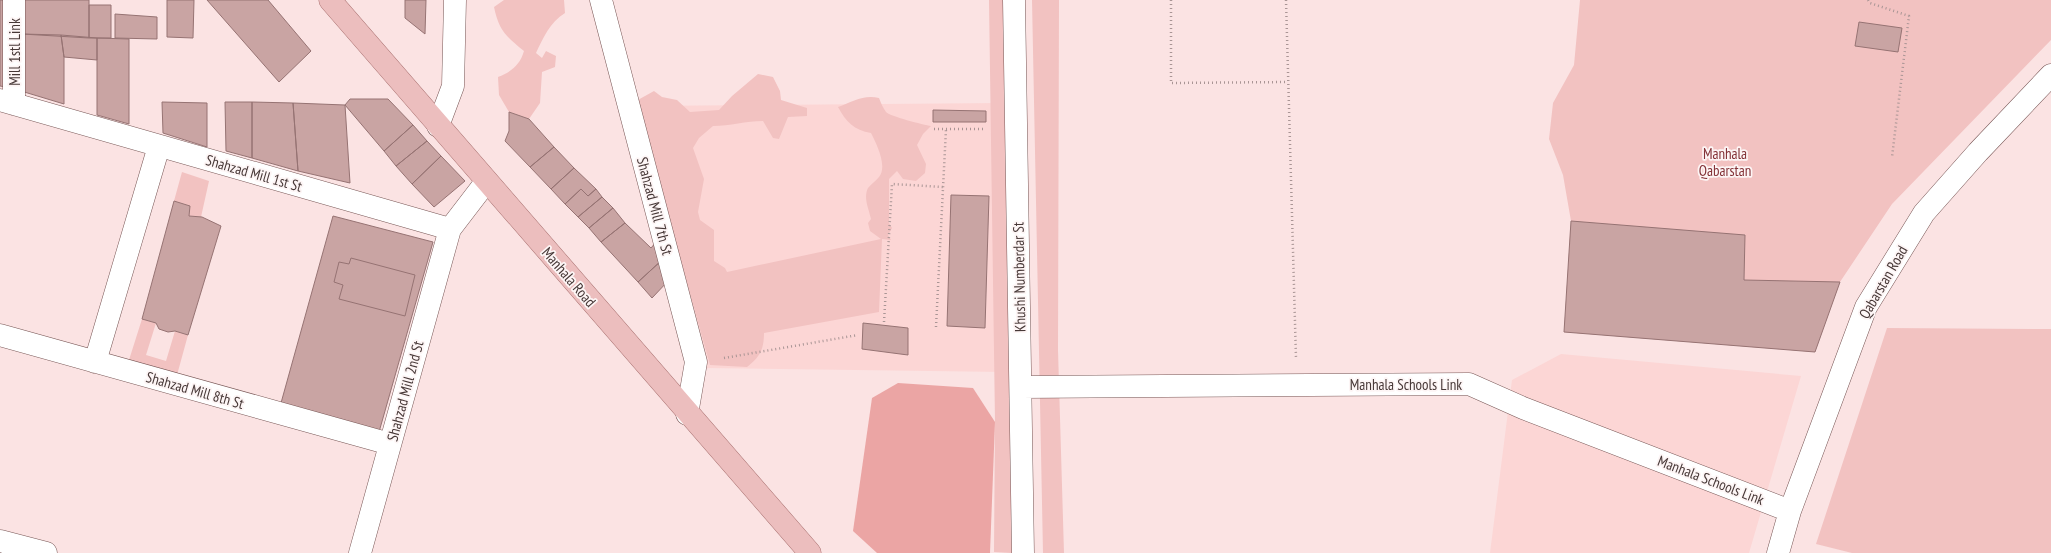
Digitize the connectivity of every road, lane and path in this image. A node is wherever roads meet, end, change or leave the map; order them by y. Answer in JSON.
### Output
{"nodes":[{"id":1,"x":14,"y":0,"type":"edge"},
{"id":2,"x":330,"y":0,"type":"edge"},
{"id":3,"x":455,"y":0,"type":"edge"},
{"id":4,"x":601,"y":0,"type":"edge"},
{"id":5,"x":1014,"y":0,"type":"edge"},
{"id":6,"x":1171,"y":0,"type":"edge"},
{"id":7,"x":1286,"y":0,"type":"edge"},
{"id":8,"x":1868,"y":0,"type":"edge"},
{"id":9,"x":2051,"y":75,"type":"edge"},
{"id":10,"x":1288,"y":82,"type":"junction"},
{"id":11,"x":7,"y":102,"type":"edge"},
{"id":12,"x":438,"y":126,"type":"junction"},
{"id":13,"x":934,"y":128,"type":"dead end"},
{"id":14,"x":946,"y":128,"type":"junction"},
{"id":15,"x":985,"y":129,"type":"dead end"},
{"id":16,"x":159,"y":146,"type":"junction"},
{"id":17,"x":1892,"y":157,"type":"dead end"},
{"id":18,"x":486,"y":182,"type":"junction"},
{"id":19,"x":943,"y":187,"type":"junction"},
{"id":20,"x":450,"y":229,"type":"junction"},
{"id":21,"x":884,"y":322,"type":"dead end"},
{"id":22,"x":936,"y":327,"type":"dead end"},
{"id":23,"x":0,"y":335,"type":"edge"},
{"id":24,"x":858,"y":335,"type":"dead end"},
{"id":25,"x":95,"y":362,"type":"junction"},
{"id":26,"x":696,"y":362,"type":"junction"},
{"id":27,"x":1296,"y":384,"type":"junction"},
{"id":28,"x":1021,"y":387,"type":"junction"},
{"id":29,"x":687,"y":414,"type":"junction"},
{"id":30,"x":390,"y":444,"type":"junction"},
{"id":31,"x":1790,"y":511,"type":"junction"},
{"id":32,"x":0,"y":541,"type":"edge"},
{"id":33,"x":46,"y":553,"type":"edge"},
{"id":34,"x":360,"y":553,"type":"edge"},
{"id":35,"x":810,"y":553,"type":"edge"},
{"id":36,"x":1023,"y":553,"type":"edge"},
{"id":37,"x":1778,"y":553,"type":"edge"}],
"edges":[{"from":1,"to":11,"type":"street","name":"Mill 1stl Link"},
{"from":2,"to":12,"type":"main road","name":"Manhala Road"},
{"from":3,"to":12,"type":"street"},
{"from":4,"to":26,"type":"street","name":"Shahzad Mill 7th St"},
{"from":5,"to":28,"type":"street","name":"Khushi Numberdar St"},
{"from":6,"to":10,"type":"path"},
{"from":7,"to":10,"type":"path"},
{"from":8,"to":17,"type":"path"},
{"from":9,"to":31,"type":"street","name":"Qabarstan Road"},
{"from":10,"to":27,"type":"path"},
{"from":11,"to":16,"type":"street","name":"Shahzad Mill 1st St"},
{"from":12,"to":18,"type":"main road","name":"Manhala Road"},
{"from":13,"to":14,"type":"path"},
{"from":14,"to":15,"type":"path"},
{"from":14,"to":19,"type":"path"},
{"from":16,"to":20,"type":"street","name":"Shahzad Mill 1st St"},
{"from":16,"to":25,"type":"street"},
{"from":18,"to":20,"type":"street"},
{"from":18,"to":29,"type":"main road","name":"Manhala Road"},
{"from":19,"to":21,"type":"path"},
{"from":19,"to":22,"type":"path"},
{"from":20,"to":30,"type":"street","name":"Shahzad Mill 2nd St"},
{"from":23,"to":25,"type":"street","name":"Shahzad Mill 8th St"},
{"from":24,"to":26,"type":"path"},
{"from":25,"to":30,"type":"street","name":"Shahzad Mill 8th St"},
{"from":26,"to":29,"type":"street","name":"Shahzad Mill 7th St"},
{"from":27,"to":28,"type":"street","name":"Manhala Schools Link"},
{"from":27,"to":31,"type":"street","name":"Manhala Schools Link"},
{"from":28,"to":36,"type":"street","name":"Khushi Numberdar St"},
{"from":29,"to":35,"type":"main road","name":"Manhala Road"},
{"from":30,"to":34,"type":"street","name":"Shahzad Mill 2nd St"},
{"from":31,"to":37,"type":"street","name":"Qabarstan Road"},
{"from":32,"to":33,"type":"street"}]}
